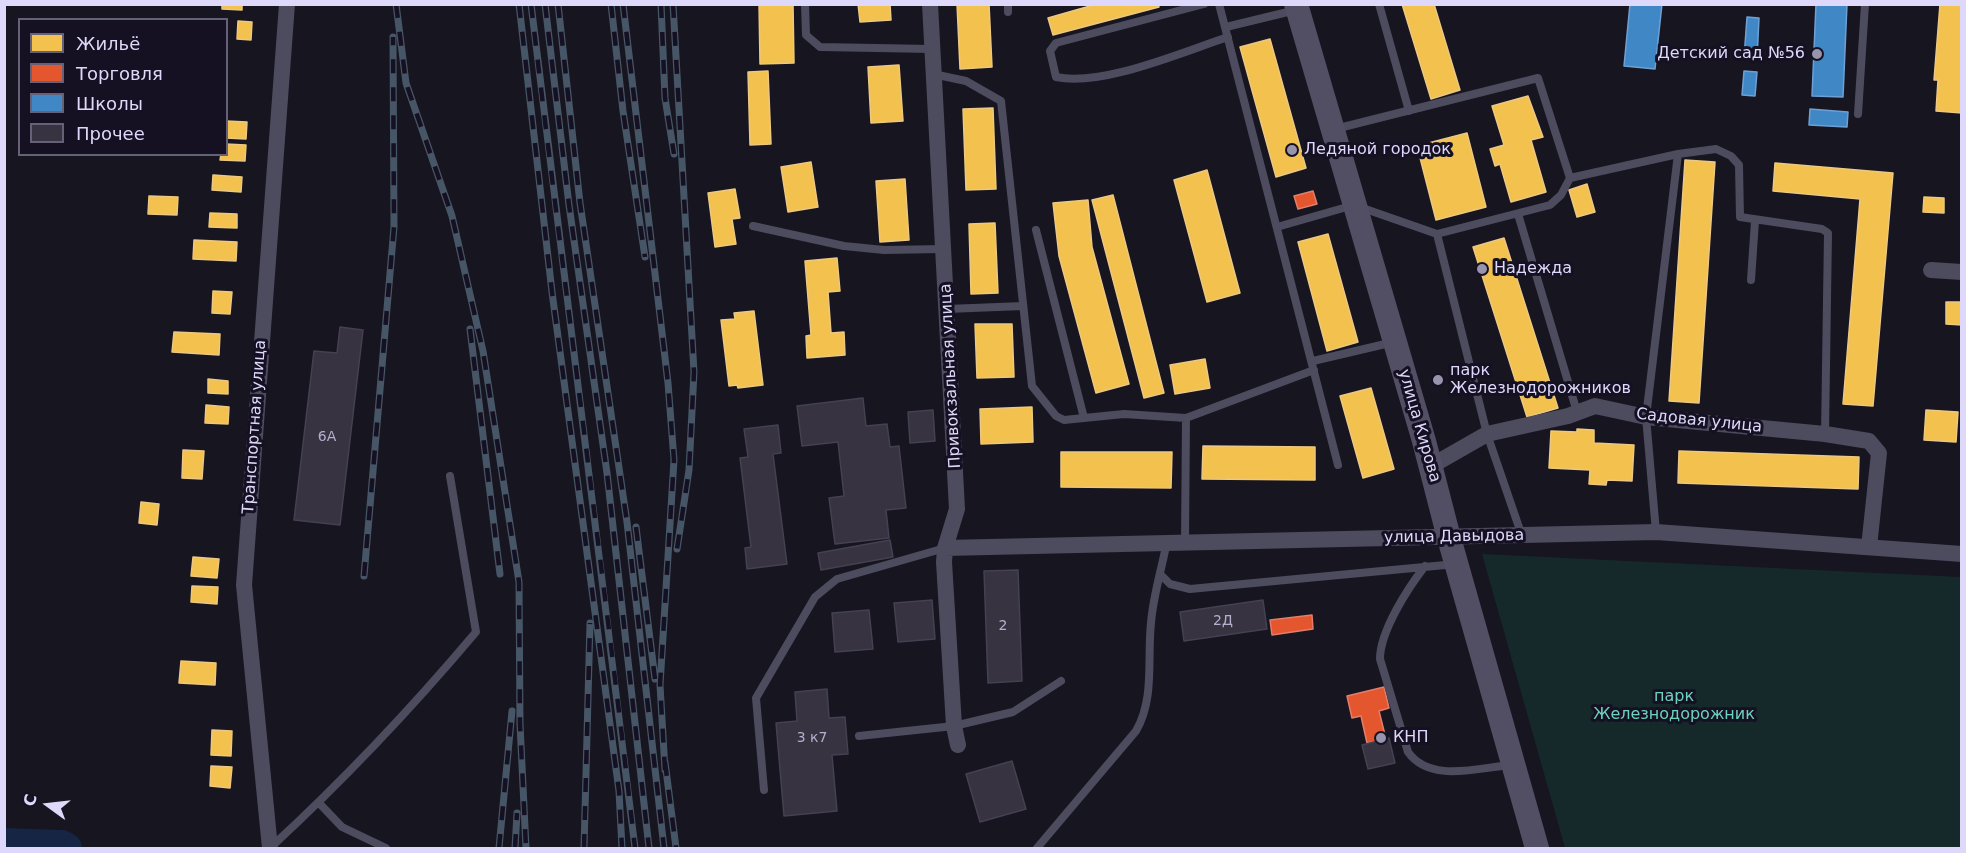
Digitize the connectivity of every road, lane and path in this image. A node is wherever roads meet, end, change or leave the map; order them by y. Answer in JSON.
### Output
{"nodes":[{"id":1,"x":287,"y":4,"type":"edge"},
{"id":2,"x":805,"y":4,"type":"edge"},
{"id":3,"x":930,"y":4,"type":"edge"},
{"id":4,"x":1204,"y":4,"type":"edge"},
{"id":5,"x":1220,"y":4,"type":"edge"},
{"id":6,"x":1379,"y":4,"type":"edge"},
{"id":7,"x":1866,"y":4,"type":"edge"},
{"id":8,"x":1297,"y":7,"type":"edge"},
{"id":9,"x":1226,"y":27,"type":"junction"},
{"id":10,"x":1228,"y":38,"type":"junction"},
{"id":11,"x":932,"y":49,"type":"junction"},
{"id":12,"x":933,"y":75,"type":"junction"},
{"id":13,"x":1409,"y":111,"type":"junction"},
{"id":14,"x":1858,"y":114,"type":"dead end"},
{"id":15,"x":1331,"y":130,"type":"junction"},
{"id":16,"x":1678,"y":154,"type":"junction"},
{"id":17,"x":1570,"y":178,"type":"junction"},
{"id":18,"x":1354,"y":205,"type":"junction"},
{"id":19,"x":1518,"y":214,"type":"junction"},
{"id":20,"x":1755,"y":221,"type":"junction"},
{"id":21,"x":753,"y":226,"type":"dead end"},
{"id":22,"x":1277,"y":227,"type":"junction"},
{"id":23,"x":1036,"y":230,"type":"dead end"},
{"id":24,"x":1437,"y":234,"type":"junction"},
{"id":25,"x":944,"y":249,"type":"junction"},
{"id":26,"x":1931,"y":270,"type":"dead end"},
{"id":27,"x":1962,"y":272,"type":"edge"},
{"id":28,"x":1751,"y":280,"type":"dead end"},
{"id":29,"x":1023,"y":306,"type":"junction"},
{"id":30,"x":947,"y":309,"type":"junction"},
{"id":31,"x":1394,"y":342,"type":"junction"},
{"id":32,"x":1313,"y":365,"type":"junction"},
{"id":33,"x":1576,"y":412,"type":"junction"},
{"id":34,"x":1646,"y":417,"type":"junction"},
{"id":35,"x":1084,"y":418,"type":"junction"},
{"id":36,"x":1186,"y":418,"type":"junction"},
{"id":37,"x":1487,"y":434,"type":"junction"},
{"id":38,"x":1825,"y":434,"type":"junction"},
{"id":39,"x":1338,"y":465,"type":"dead end"},
{"id":40,"x":1431,"y":466,"type":"junction"},
{"id":41,"x":450,"y":476,"type":"dead end"},
{"id":42,"x":1656,"y":532,"type":"junction"},
{"id":43,"x":1522,"y":536,"type":"junction"},
{"id":44,"x":1449,"y":538,"type":"junction"},
{"id":45,"x":1167,"y":541,"type":"junction"},
{"id":46,"x":1185,"y":541,"type":"junction"},
{"id":47,"x":1869,"y":547,"type":"junction"},
{"id":48,"x":945,"y":548,"type":"junction"},
{"id":49,"x":1962,"y":554,"type":"edge"},
{"id":50,"x":1456,"y":564,"type":"junction"},
{"id":51,"x":1425,"y":566,"type":"junction"},
{"id":52,"x":1161,"y":574,"type":"junction"},
{"id":53,"x":1061,"y":681,"type":"dead end"},
{"id":54,"x":954,"y":726,"type":"junction"},
{"id":55,"x":859,"y":736,"type":"dead end"},
{"id":56,"x":958,"y":745,"type":"dead end"},
{"id":57,"x":1514,"y":765,"type":"junction"},
{"id":58,"x":764,"y":790,"type":"dead end"},
{"id":59,"x":319,"y":803,"type":"junction"},
{"id":60,"x":270,"y":849,"type":"edge"},
{"id":61,"x":386,"y":849,"type":"edge"},
{"id":62,"x":1037,"y":849,"type":"edge"},
{"id":63,"x":1537,"y":849,"type":"edge"}],
"edges":[{"from":1,"to":60,"type":"street","name":"Транспортная улица"},
{"from":2,"to":11,"type":"lane"},
{"from":3,"to":11,"type":"street","name":"Привокзальная улица"},
{"from":4,"to":10,"type":"lane"},
{"from":5,"to":9,"type":"lane"},
{"from":6,"to":13,"type":"lane"},
{"from":7,"to":14,"type":"lane"},
{"from":8,"to":9,"type":"lane"},
{"from":8,"to":15,"type":"main road","name":"улица Кирова"},
{"from":9,"to":10,"type":"lane"},
{"from":10,"to":22,"type":"lane"},
{"from":11,"to":12,"type":"street","name":"Привокзальная улица"},
{"from":12,"to":25,"type":"street","name":"Привокзальная улица"},
{"from":12,"to":29,"type":"lane"},
{"from":13,"to":15,"type":"lane"},
{"from":13,"to":17,"type":"lane"},
{"from":15,"to":18,"type":"main road","name":"улица Кирова"},
{"from":16,"to":17,"type":"lane"},
{"from":16,"to":20,"type":"lane"},
{"from":16,"to":34,"type":"lane"},
{"from":17,"to":19,"type":"lane"},
{"from":18,"to":22,"type":"lane"},
{"from":18,"to":24,"type":"lane"},
{"from":18,"to":31,"type":"main road","name":"улица Кирова"},
{"from":19,"to":24,"type":"lane"},
{"from":19,"to":33,"type":"lane"},
{"from":20,"to":28,"type":"lane"},
{"from":20,"to":38,"type":"lane"},
{"from":21,"to":25,"type":"lane"},
{"from":22,"to":32,"type":"lane"},
{"from":23,"to":35,"type":"lane"},
{"from":24,"to":37,"type":"lane"},
{"from":25,"to":30,"type":"street","name":"Привокзальная улица"},
{"from":26,"to":27,"type":"street"},
{"from":29,"to":30,"type":"lane"},
{"from":29,"to":35,"type":"lane"},
{"from":30,"to":48,"type":"street","name":"Привокзальная улица"},
{"from":31,"to":32,"type":"lane"},
{"from":31,"to":40,"type":"main road","name":"улица Кирова"},
{"from":32,"to":36,"type":"lane"},
{"from":32,"to":39,"type":"lane"},
{"from":33,"to":34,"type":"street","name":"Садовая улица"},
{"from":33,"to":37,"type":"street","name":"Садовая улица"},
{"from":34,"to":38,"type":"street","name":"Садовая улица"},
{"from":34,"to":42,"type":"lane"},
{"from":35,"to":36,"type":"lane"},
{"from":36,"to":46,"type":"lane"},
{"from":37,"to":40,"type":"street","name":"Садовая улица"},
{"from":37,"to":43,"type":"lane"},
{"from":38,"to":47,"type":"street","name":"Садовая улица"},
{"from":40,"to":44,"type":"main road","name":"улица Кирова"},
{"from":41,"to":59,"type":"lane"},
{"from":42,"to":43,"type":"street","name":"улица Давыдова"},
{"from":42,"to":47,"type":"street","name":"улица Давыдова"},
{"from":43,"to":44,"type":"street","name":"улица Давыдова"},
{"from":44,"to":46,"type":"street","name":"улица Давыдова"},
{"from":44,"to":50,"type":"main road","name":"улица Кирова"},
{"from":45,"to":46,"type":"street","name":"улица Давыдова"},
{"from":45,"to":48,"type":"street","name":"улица Давыдова"},
{"from":45,"to":52,"type":"lane"},
{"from":47,"to":49,"type":"street","name":"улица Давыдова"},
{"from":48,"to":54,"type":"street","name":"Привокзальная улица"},
{"from":48,"to":58,"type":"lane"},
{"from":50,"to":51,"type":"lane"},
{"from":50,"to":57,"type":"main road","name":"улица Кирова"},
{"from":51,"to":52,"type":"lane"},
{"from":51,"to":57,"type":"lane"},
{"from":52,"to":62,"type":"lane"},
{"from":53,"to":54,"type":"lane"},
{"from":54,"to":55,"type":"lane"},
{"from":54,"to":56,"type":"street","name":"Привокзальная улица"},
{"from":57,"to":63,"type":"main road","name":"улица Кирова"},
{"from":59,"to":60,"type":"lane"},
{"from":59,"to":61,"type":"lane"}]}
